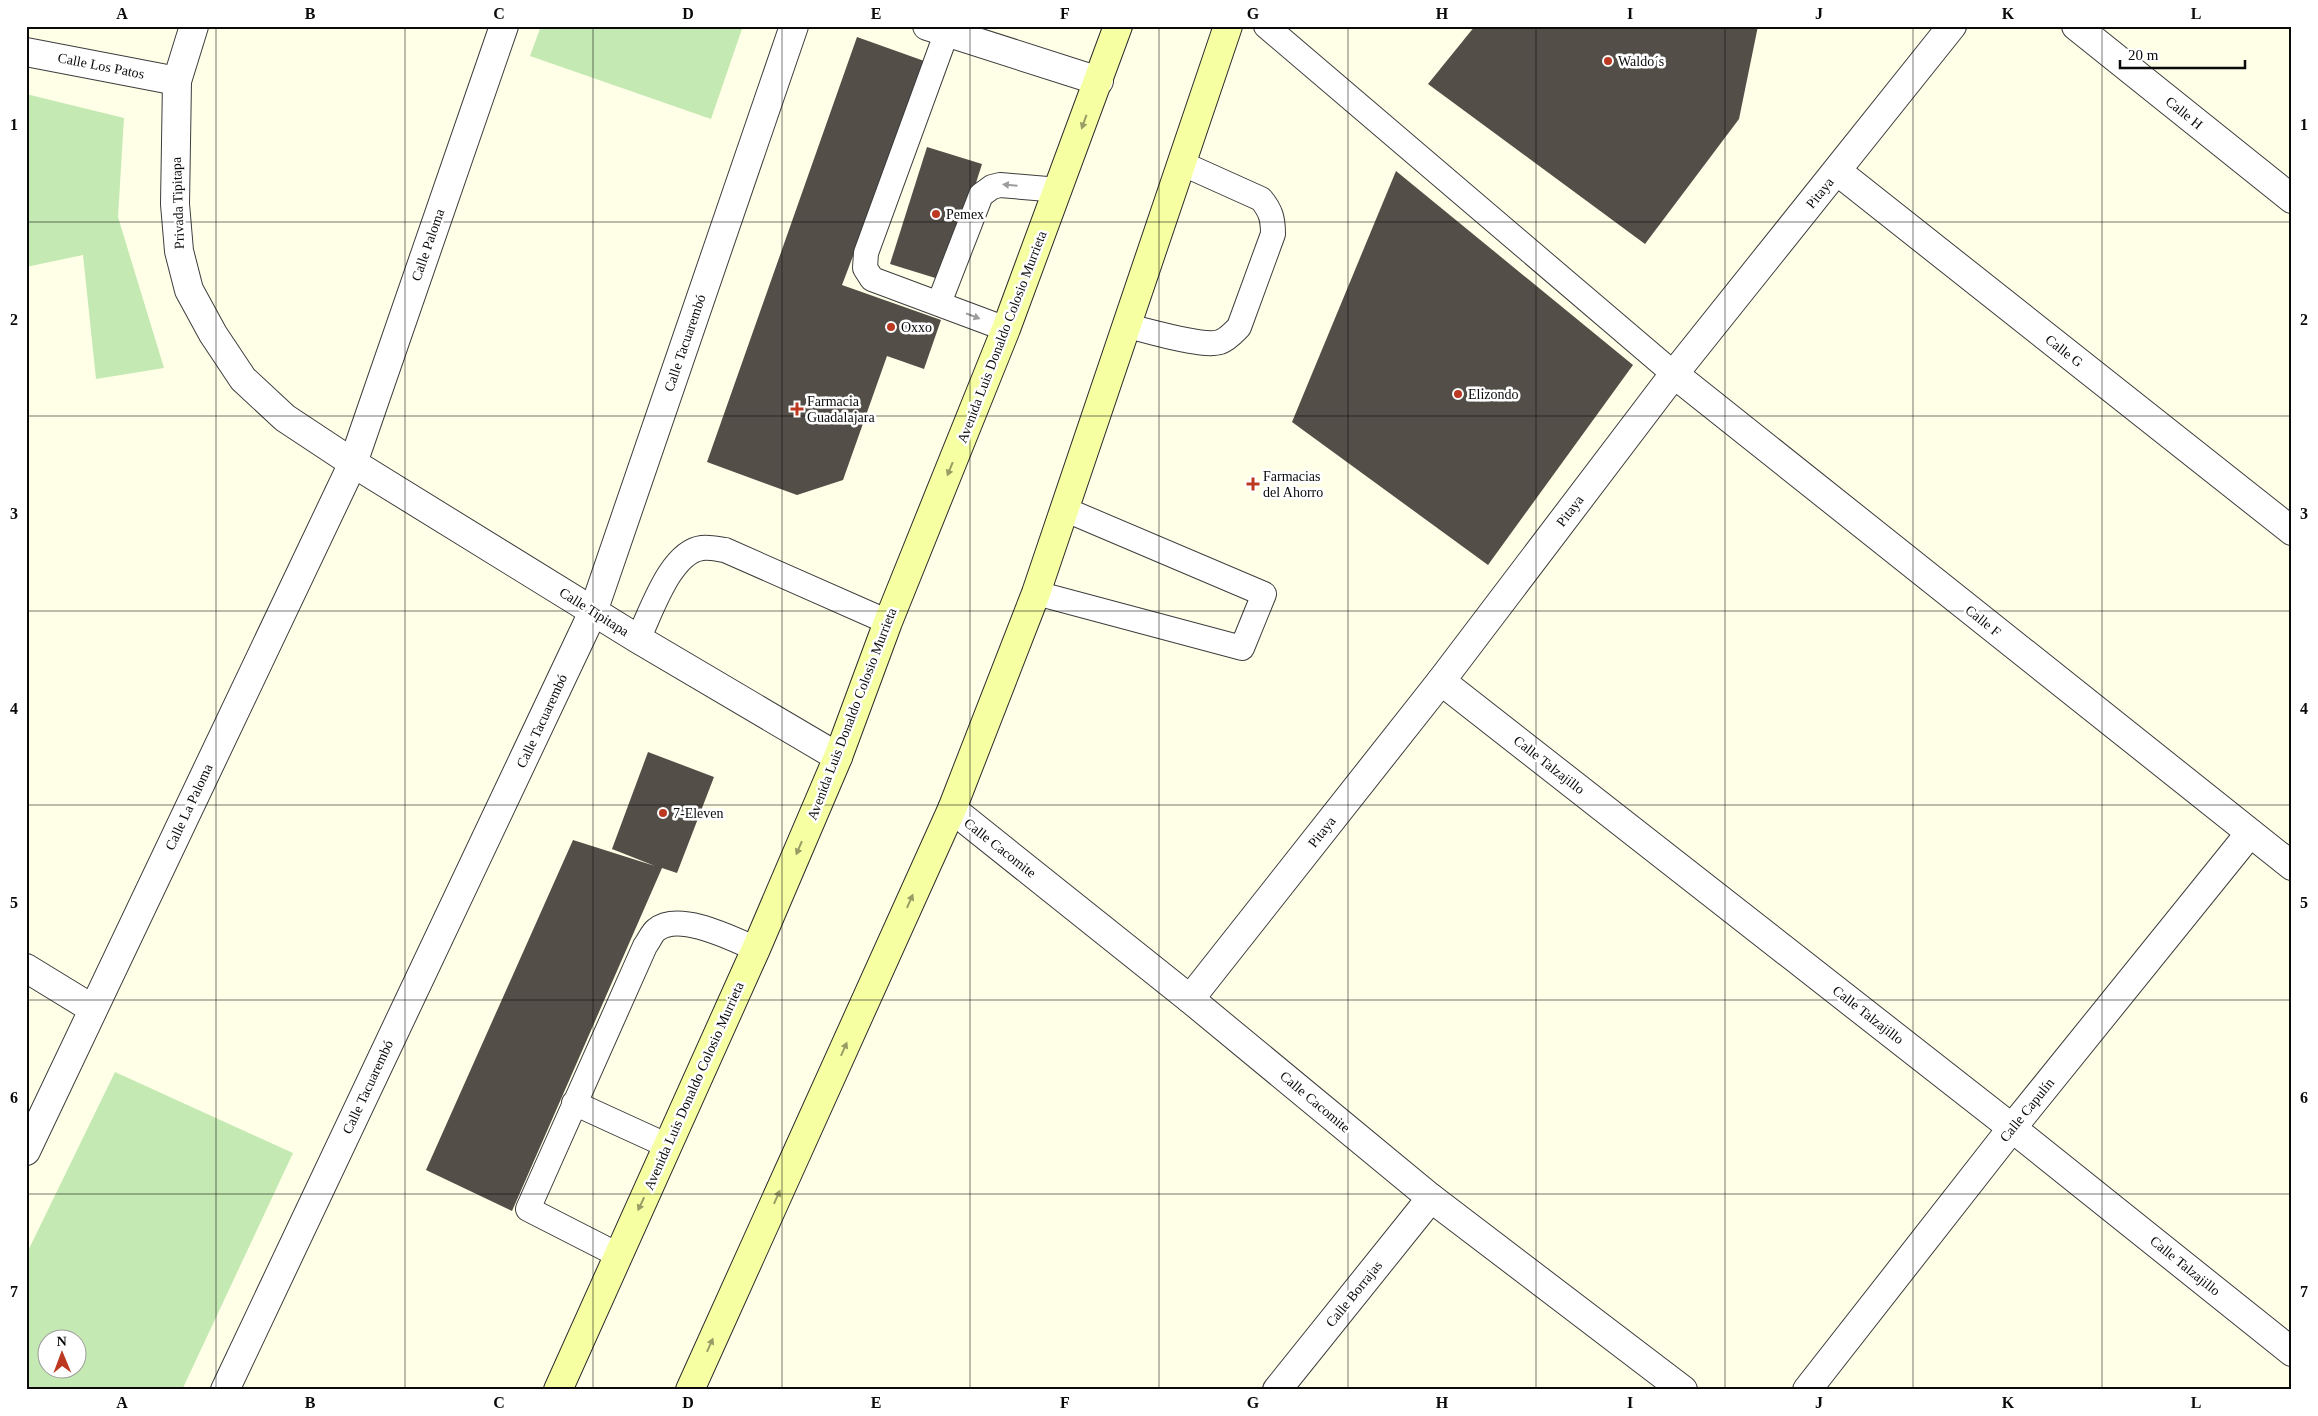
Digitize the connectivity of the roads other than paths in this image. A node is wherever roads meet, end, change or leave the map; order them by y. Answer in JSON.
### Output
{"nodes":[{"id":1,"x":194,"y":26,"type":"edge"},
{"id":2,"x":504,"y":26,"type":"edge"},
{"id":3,"x":794,"y":26,"type":"edge"},
{"id":4,"x":1118,"y":26,"type":"edge"},
{"id":5,"x":1228,"y":26,"type":"edge"},
{"id":6,"x":1266,"y":26,"type":"edge"},
{"id":7,"x":1952,"y":26,"type":"edge"},
{"id":8,"x":2076,"y":26,"type":"edge"},
{"id":9,"x":941,"y":28,"type":"edge"},
{"id":10,"x":26,"y":52,"type":"edge"},
{"id":11,"x":177,"y":81,"type":"junction"},
{"id":12,"x":1099,"y":81,"type":"junction"},
{"id":13,"x":1181,"y":164,"type":"junction"},
{"id":14,"x":1837,"y":171,"type":"junction"},
{"id":15,"x":1059,"y":190,"type":"junction"},
{"id":16,"x":2292,"y":199,"type":"edge"},
{"id":17,"x":939,"y":303,"type":"junction"},
{"id":18,"x":1126,"y":326,"type":"junction"},
{"id":19,"x":1006,"y":329,"type":"junction"},
{"id":20,"x":1674,"y":374,"type":"junction"},
{"id":21,"x":353,"y":463,"type":"junction"},
{"id":22,"x":1064,"y":509,"type":"junction"},
{"id":23,"x":2292,"y":531,"type":"edge"},
{"id":24,"x":1036,"y":593,"type":"junction"},
{"id":25,"x":593,"y":612,"type":"junction"},
{"id":26,"x":888,"y":622,"type":"junction"},
{"id":27,"x":638,"y":639,"type":"junction"},
{"id":28,"x":1441,"y":681,"type":"junction"},
{"id":29,"x":838,"y":757,"type":"junction"},
{"id":30,"x":952,"y":809,"type":"junction"},
{"id":31,"x":2250,"y":834,"type":"junction"},
{"id":32,"x":2292,"y":866,"type":"edge"},
{"id":33,"x":756,"y":948,"type":"junction"},
{"id":34,"x":26,"y":968,"type":"edge"},
{"id":35,"x":1190,"y":999,"type":"junction"},
{"id":36,"x":93,"y":1009,"type":"junction"},
{"id":37,"x":574,"y":1103,"type":"junction"},
{"id":38,"x":2012,"y":1128,"type":"junction"},
{"id":39,"x":668,"y":1146,"type":"junction"},
{"id":40,"x":26,"y":1151,"type":"edge"},
{"id":41,"x":1431,"y":1198,"type":"junction"},
{"id":42,"x":618,"y":1255,"type":"junction"},
{"id":43,"x":2292,"y":1352,"type":"edge"},
{"id":44,"x":225,"y":1390,"type":"edge"},
{"id":45,"x":558,"y":1390,"type":"edge"},
{"id":46,"x":690,"y":1390,"type":"edge"},
{"id":47,"x":1278,"y":1390,"type":"edge"},
{"id":48,"x":1683,"y":1390,"type":"edge"},
{"id":49,"x":1807,"y":1390,"type":"edge"}],
"edges":[{"from":1,"to":11,"type":"street"},
{"from":2,"to":21,"type":"street","name":"Calle Paloma"},
{"from":3,"to":25,"type":"street","name":"Calle Tacuarembó"},
{"from":4,"to":12,"type":"main road","name":"Avenida Luis Donaldo Colosio Murrieta"},
{"from":5,"to":13,"type":"main road"},
{"from":6,"to":20,"type":"lane"},
{"from":7,"to":14,"type":"street","name":"Pitaya"},
{"from":8,"to":16,"type":"street","name":"Calle H"},
{"from":9,"to":12,"type":"street"},
{"from":9,"to":17,"type":"lane"},
{"from":10,"to":11,"type":"street","name":"Calle Los Patos"},
{"from":11,"to":21,"type":"street","name":"Privada Tipitapa"},
{"from":12,"to":15,"type":"main road","name":"Avenida Luis Donaldo Colosio Murrieta","one_way":true},
{"from":13,"to":18,"type":"main road"},
{"from":13,"to":18,"type":"lane"},
{"from":14,"to":20,"type":"street","name":"Pitaya"},
{"from":14,"to":23,"type":"street","name":"Calle G"},
{"from":15,"to":17,"type":"lane","one_way":true},
{"from":15,"to":19,"type":"main road","name":"Avenida Luis Donaldo Colosio Murrieta"},
{"from":17,"to":19,"type":"lane","one_way":true},
{"from":18,"to":22,"type":"main road"},
{"from":19,"to":26,"type":"main road","name":"Avenida Luis Donaldo Colosio Murrieta","one_way":true},
{"from":20,"to":28,"type":"street","name":"Pitaya"},
{"from":20,"to":31,"type":"street","name":"Calle F"},
{"from":21,"to":25,"type":"street","name":"Calle Tipitapa"},
{"from":21,"to":36,"type":"street","name":"Calle La Paloma"},
{"from":22,"to":24,"type":"main road"},
{"from":22,"to":24,"type":"lane"},
{"from":24,"to":30,"type":"main road"},
{"from":25,"to":27,"type":"street","name":"Calle Tipitapa"},
{"from":25,"to":44,"type":"street","name":"Calle Tacuarembó"},
{"from":26,"to":27,"type":"lane"},
{"from":26,"to":29,"type":"main road","name":"Avenida Luis Donaldo Colosio Murrieta"},
{"from":27,"to":29,"type":"street","name":"Calle Tipitapa"},
{"from":28,"to":35,"type":"street","name":"Pitaya"},
{"from":28,"to":38,"type":"street","name":"Calle Talzajillo"},
{"from":29,"to":33,"type":"main road","name":"Avenida Luis Donaldo Colosio Murrieta","one_way":true},
{"from":30,"to":35,"type":"street","name":"Calle Cacomite"},
{"from":46,"to":30,"type":"main road","one_way":true},
{"from":31,"to":32,"type":"street","name":"Calle F"},
{"from":31,"to":38,"type":"street","name":"Calle Capulín"},
{"from":33,"to":37,"type":"lane"},
{"from":33,"to":39,"type":"main road","name":"Avenida Luis Donaldo Colosio Murrieta"},
{"from":34,"to":36,"type":"street"},
{"from":35,"to":41,"type":"street","name":"Calle Cacomite"},
{"from":36,"to":40,"type":"street","name":"Calle La Paloma"},
{"from":37,"to":39,"type":"lane"},
{"from":37,"to":42,"type":"lane"},
{"from":38,"to":43,"type":"street","name":"Calle Talzajillo"},
{"from":38,"to":49,"type":"street","name":"Calle Capulín"},
{"from":39,"to":42,"type":"main road","name":"Avenida Luis Donaldo Colosio Murrieta","one_way":true},
{"from":41,"to":47,"type":"street","name":"Calle Borrajas"},
{"from":41,"to":48,"type":"street","name":"Calle Cacomite"},
{"from":42,"to":45,"type":"main road","name":"Avenida Luis Donaldo Colosio Murrieta"}]}
